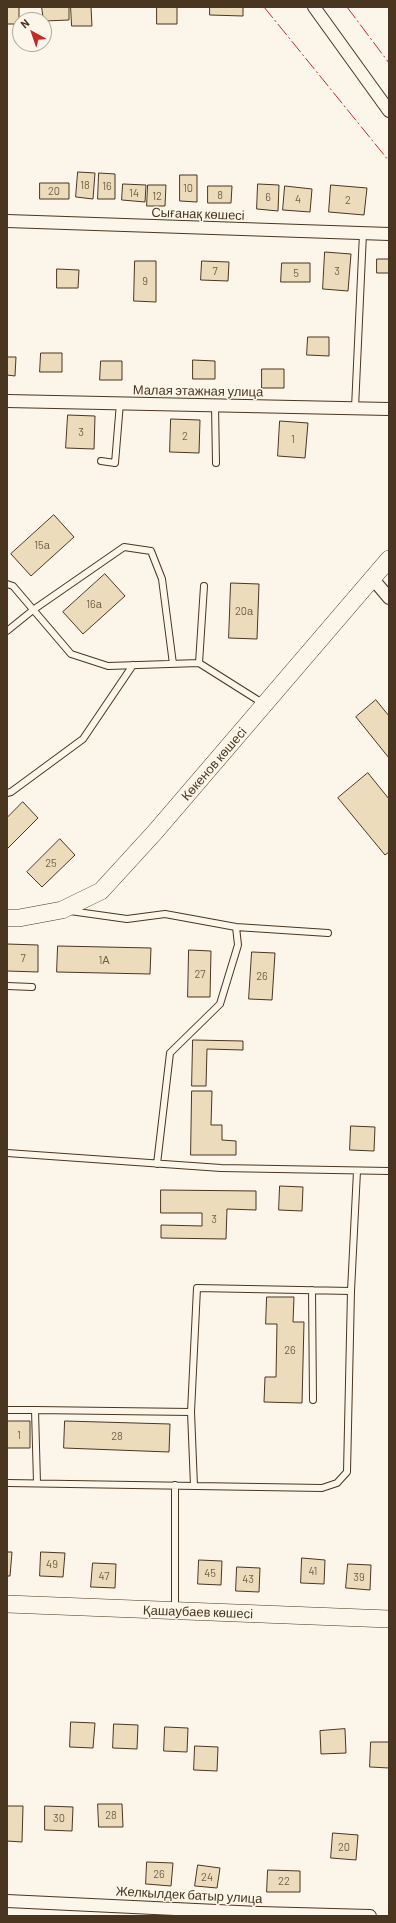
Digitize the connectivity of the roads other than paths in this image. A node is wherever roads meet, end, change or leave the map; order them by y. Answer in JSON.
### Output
{"nodes":[{"id":1,"x":314,"y":7,"type":"edge"},
{"id":2,"x":389,"y":111,"type":"edge"},
{"id":3,"x":7,"y":221,"type":"edge"},
{"id":4,"x":363,"y":233,"type":"junction"},
{"id":5,"x":389,"y":234,"type":"edge"},
{"id":6,"x":7,"y":402,"type":"edge"},
{"id":7,"x":120,"y":403,"type":"junction"},
{"id":8,"x":215,"y":405,"type":"junction"},
{"id":9,"x":355,"y":408,"type":"junction"},
{"id":10,"x":389,"y":409,"type":"edge"},
{"id":11,"x":101,"y":461,"type":"dead end"},
{"id":12,"x":216,"y":463,"type":"dead end"},
{"id":13,"x":389,"y":559,"type":"edge"},
{"id":14,"x":372,"y":579,"type":"junction"},
{"id":15,"x":7,"y":584,"type":"edge"},
{"id":16,"x":204,"y":586,"type":"dead end"},
{"id":17,"x":389,"y":598,"type":"edge"},
{"id":18,"x":33,"y":610,"type":"junction"},
{"id":19,"x":7,"y":631,"type":"edge"},
{"id":20,"x":200,"y":663,"type":"junction"},
{"id":21,"x":173,"y":664,"type":"junction"},
{"id":22,"x":133,"y":665,"type":"junction"},
{"id":23,"x":265,"y":704,"type":"junction"},
{"id":24,"x":7,"y":793,"type":"edge"},
{"id":25,"x":62,"y":910,"type":"junction"},
{"id":26,"x":7,"y":918,"type":"edge"},
{"id":27,"x":236,"y":927,"type":"junction"},
{"id":28,"x":328,"y":933,"type":"dead end"},
{"id":29,"x":7,"y":986,"type":"edge"},
{"id":30,"x":32,"y":987,"type":"dead end"},
{"id":31,"x":7,"y":1153,"type":"edge"},
{"id":32,"x":157,"y":1164,"type":"junction"},
{"id":33,"x":357,"y":1171,"type":"junction"},
{"id":34,"x":389,"y":1171,"type":"edge"},
{"id":35,"x":312,"y":1290,"type":"junction"},
{"id":36,"x":351,"y":1291,"type":"junction"},
{"id":37,"x":313,"y":1400,"type":"dead end"},
{"id":38,"x":7,"y":1410,"type":"edge"},
{"id":39,"x":36,"y":1410,"type":"junction"},
{"id":40,"x":191,"y":1412,"type":"junction"},
{"id":41,"x":7,"y":1483,"type":"edge"},
{"id":42,"x":37,"y":1483,"type":"junction"},
{"id":43,"x":175,"y":1485,"type":"junction"},
{"id":44,"x":194,"y":1486,"type":"junction"},
{"id":45,"x":7,"y":1604,"type":"edge"},
{"id":46,"x":175,"y":1611,"type":"junction"},
{"id":47,"x":389,"y":1619,"type":"edge"},
{"id":48,"x":7,"y":1901,"type":"edge"},
{"id":49,"x":370,"y":1916,"type":"edge"}],
"edges":[{"from":1,"to":2,"type":"street"},
{"from":3,"to":4,"type":"street","name":"Сығанақ көшесі"},
{"from":4,"to":5,"type":"street","name":"Сығанақ көшесі"},
{"from":4,"to":9,"type":"lane"},
{"from":6,"to":7,"type":"street","name":"Малая этажная улица"},
{"from":7,"to":8,"type":"street","name":"Малая этажная улица"},
{"from":7,"to":11,"type":"lane"},
{"from":8,"to":9,"type":"street","name":"Малая этажная улица"},
{"from":8,"to":12,"type":"lane"},
{"from":9,"to":10,"type":"street","name":"Малая этажная улица"},
{"from":13,"to":14,"type":"street","name":"Көкенов көшесі"},
{"from":14,"to":17,"type":"street"},
{"from":14,"to":23,"type":"street","name":"Көкенов көшесі"},
{"from":15,"to":18,"type":"lane"},
{"from":16,"to":20,"type":"lane"},
{"from":18,"to":19,"type":"lane"},
{"from":18,"to":21,"type":"lane"},
{"from":18,"to":22,"type":"lane"},
{"from":20,"to":21,"type":"lane"},
{"from":20,"to":23,"type":"lane"},
{"from":21,"to":22,"type":"lane"},
{"from":22,"to":24,"type":"lane"},
{"from":23,"to":25,"type":"street","name":"Көкенов көшесі"},
{"from":25,"to":26,"type":"street","name":"Көкенов көшесі"},
{"from":25,"to":27,"type":"lane"},
{"from":27,"to":28,"type":"lane"},
{"from":27,"to":32,"type":"lane"},
{"from":29,"to":30,"type":"lane"},
{"from":31,"to":32,"type":"lane"},
{"from":32,"to":33,"type":"lane"},
{"from":33,"to":34,"type":"lane"},
{"from":33,"to":36,"type":"lane"},
{"from":35,"to":36,"type":"lane"},
{"from":35,"to":37,"type":"lane"},
{"from":35,"to":40,"type":"lane"},
{"from":36,"to":44,"type":"lane"},
{"from":38,"to":39,"type":"lane"},
{"from":39,"to":40,"type":"lane"},
{"from":39,"to":42,"type":"lane"},
{"from":40,"to":44,"type":"lane"},
{"from":41,"to":42,"type":"lane"},
{"from":42,"to":43,"type":"lane"},
{"from":43,"to":44,"type":"lane"},
{"from":43,"to":46,"type":"lane"},
{"from":45,"to":46,"type":"street","name":"Қашаубаев көшесі"},
{"from":46,"to":47,"type":"street","name":"Қашаубаев көшесі"},
{"from":48,"to":49,"type":"street","name":"Желкылдек батыр улица"}]}
